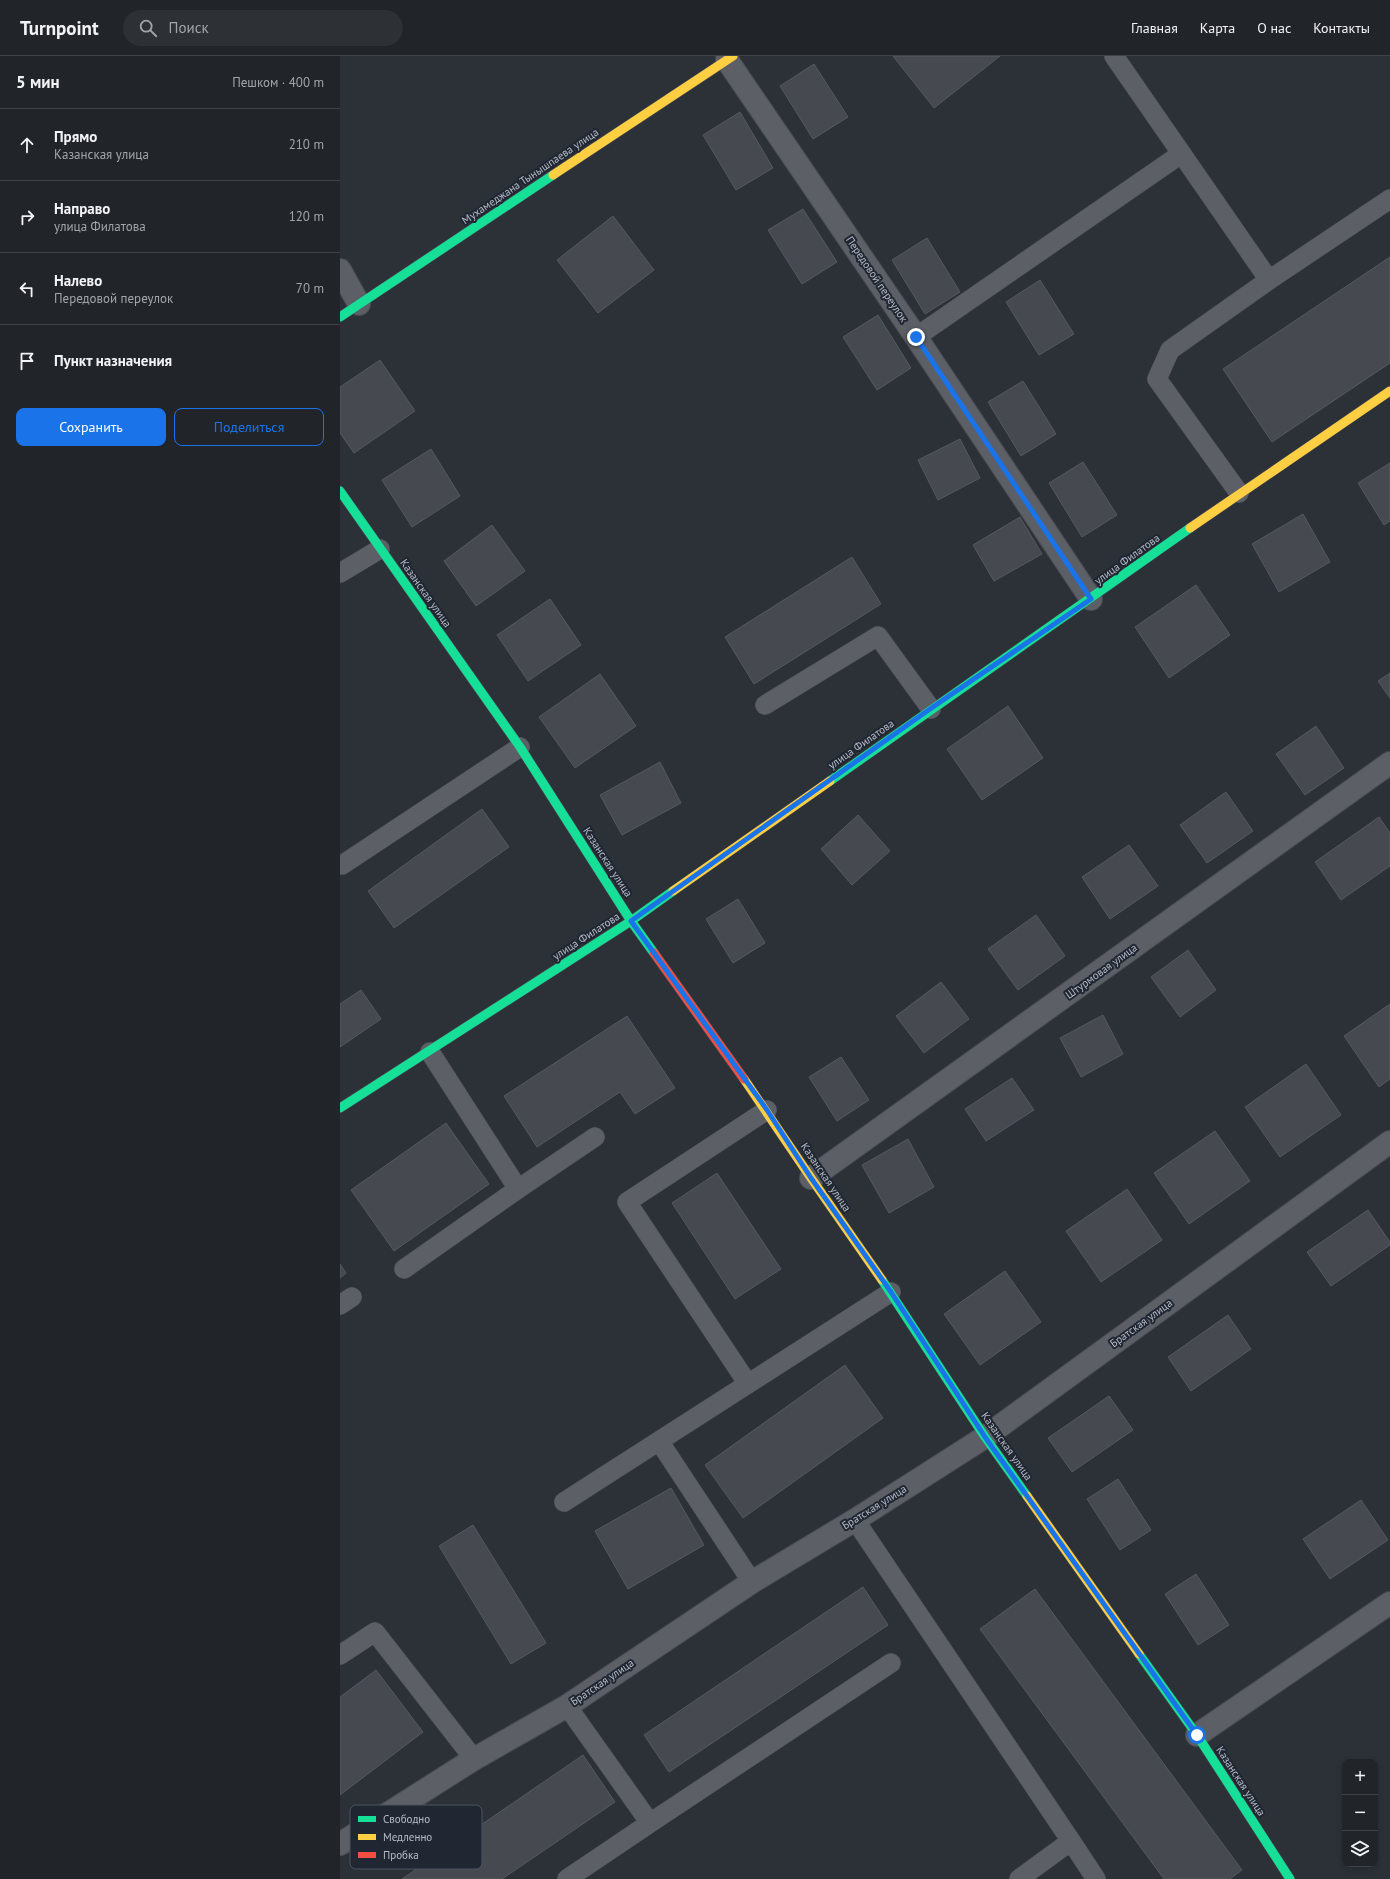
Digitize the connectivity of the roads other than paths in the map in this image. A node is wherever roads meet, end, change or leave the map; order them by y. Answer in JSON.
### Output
{"nodes":[{"id":1,"x":1114,"y":56,"type":"edge"},
{"id":2,"x":730,"y":58,"type":"edge"},
{"id":3,"x":1181,"y":154,"type":"junction"},
{"id":4,"x":1390,"y":199,"type":"edge"},
{"id":5,"x":340,"y":270,"type":"edge"},
{"id":6,"x":1269,"y":280,"type":"junction"},
{"id":7,"x":359,"y":304,"type":"junction"},
{"id":8,"x":340,"y":316,"type":"edge"},
{"id":9,"x":916,"y":337,"type":"junction"},
{"id":10,"x":1390,"y":391,"type":"edge"},
{"id":11,"x":340,"y":491,"type":"edge"},
{"id":12,"x":1239,"y":493,"type":"junction"},
{"id":13,"x":380,"y":550,"type":"junction"},
{"id":14,"x":340,"y":573,"type":"edge"},
{"id":15,"x":1091,"y":599,"type":"junction"},
{"id":16,"x":765,"y":705,"type":"dead end"},
{"id":17,"x":930,"y":709,"type":"junction"},
{"id":18,"x":520,"y":747,"type":"junction"},
{"id":19,"x":1390,"y":763,"type":"edge"},
{"id":20,"x":342,"y":865,"type":"dead end"},
{"id":21,"x":631,"y":921,"type":"junction"},
{"id":22,"x":430,"y":1052,"type":"junction"},
{"id":23,"x":340,"y":1108,"type":"edge"},
{"id":24,"x":767,"y":1110,"type":"junction"},
{"id":25,"x":595,"y":1137,"type":"dead end"},
{"id":26,"x":1390,"y":1142,"type":"edge"},
{"id":27,"x":811,"y":1178,"type":"junction"},
{"id":28,"x":518,"y":1189,"type":"junction"},
{"id":29,"x":404,"y":1269,"type":"dead end"},
{"id":30,"x":891,"y":1292,"type":"junction"},
{"id":31,"x":748,"y":1384,"type":"junction"},
{"id":32,"x":985,"y":1437,"type":"junction"},
{"id":33,"x":659,"y":1441,"type":"junction"},
{"id":34,"x":564,"y":1502,"type":"dead end"},
{"id":35,"x":855,"y":1520,"type":"junction"},
{"id":36,"x":752,"y":1582,"type":"junction"},
{"id":37,"x":1390,"y":1604,"type":"edge"},
{"id":38,"x":340,"y":1654,"type":"edge"},
{"id":39,"x":891,"y":1663,"type":"dead end"},
{"id":40,"x":567,"y":1706,"type":"junction"},
{"id":41,"x":1197,"y":1735,"type":"junction"},
{"id":42,"x":474,"y":1759,"type":"junction"},
{"id":43,"x":401,"y":1805,"type":"edge"},
{"id":44,"x":650,"y":1823,"type":"junction"},
{"id":45,"x":350,"y":1838,"type":"edge"},
{"id":46,"x":1072,"y":1841,"type":"junction"},
{"id":47,"x":340,"y":1844,"type":"edge"},
{"id":48,"x":567,"y":1879,"type":"edge"},
{"id":49,"x":1019,"y":1879,"type":"edge"},
{"id":50,"x":1096,"y":1879,"type":"edge"},
{"id":51,"x":1290,"y":1879,"type":"edge"}],
"edges":[{"from":1,"to":3,"type":"lane"},
{"from":2,"to":7,"type":"street","name":"Мухамеджана Тынышпаева улица"},
{"from":2,"to":9,"type":"street","name":"Передовой переулок"},
{"from":3,"to":6,"type":"lane"},
{"from":3,"to":9,"type":"lane"},
{"from":4,"to":6,"type":"lane"},
{"from":5,"to":7,"type":"street"},
{"from":6,"to":12,"type":"lane"},
{"from":7,"to":8,"type":"street","name":"Мухамеджана Тынышпаева улица"},
{"from":9,"to":15,"type":"street","name":"Передовой переулок"},
{"from":10,"to":12,"type":"street","name":"улица Филатова"},
{"from":11,"to":13,"type":"street","name":"Казанская улица"},
{"from":12,"to":15,"type":"street","name":"улица Филатова"},
{"from":13,"to":14,"type":"lane"},
{"from":13,"to":18,"type":"street","name":"Казанская улица"},
{"from":15,"to":17,"type":"street","name":"улица Филатова"},
{"from":16,"to":17,"type":"lane"},
{"from":17,"to":21,"type":"street","name":"улица Филатова"},
{"from":18,"to":20,"type":"lane"},
{"from":18,"to":21,"type":"street","name":"Казанская улица"},
{"from":19,"to":27,"type":"street","name":"Штурмовая улица"},
{"from":21,"to":22,"type":"street","name":"улица Филатова"},
{"from":21,"to":24,"type":"street","name":"Казанская улица"},
{"from":22,"to":23,"type":"street","name":"улица Филатова"},
{"from":22,"to":28,"type":"lane"},
{"from":24,"to":27,"type":"street","name":"Казанская улица"},
{"from":24,"to":31,"type":"lane"},
{"from":25,"to":28,"type":"lane"},
{"from":26,"to":32,"type":"street","name":"Братская улица"},
{"from":27,"to":30,"type":"street","name":"Казанская улица"},
{"from":28,"to":29,"type":"lane"},
{"from":30,"to":31,"type":"lane"},
{"from":30,"to":32,"type":"street","name":"Казанская улица"},
{"from":31,"to":33,"type":"lane"},
{"from":32,"to":35,"type":"street","name":"Братская улица"},
{"from":32,"to":41,"type":"street","name":"Казанская улица"},
{"from":33,"to":34,"type":"lane"},
{"from":33,"to":36,"type":"lane"},
{"from":35,"to":36,"type":"street","name":"Братская улица"},
{"from":35,"to":46,"type":"lane"},
{"from":36,"to":40,"type":"street","name":"Братская улица"},
{"from":37,"to":41,"type":"street"},
{"from":38,"to":42,"type":"lane"},
{"from":39,"to":44,"type":"lane"},
{"from":40,"to":42,"type":"street","name":"Братская улица"},
{"from":40,"to":44,"type":"lane"},
{"from":41,"to":51,"type":"street","name":"Казанская улица"},
{"from":42,"to":43,"type":"street","name":"Братская улица"},
{"from":44,"to":48,"type":"lane"},
{"from":45,"to":47,"type":"street","name":"Братская улица"},
{"from":46,"to":49,"type":"lane"},
{"from":46,"to":50,"type":"lane"}]}
